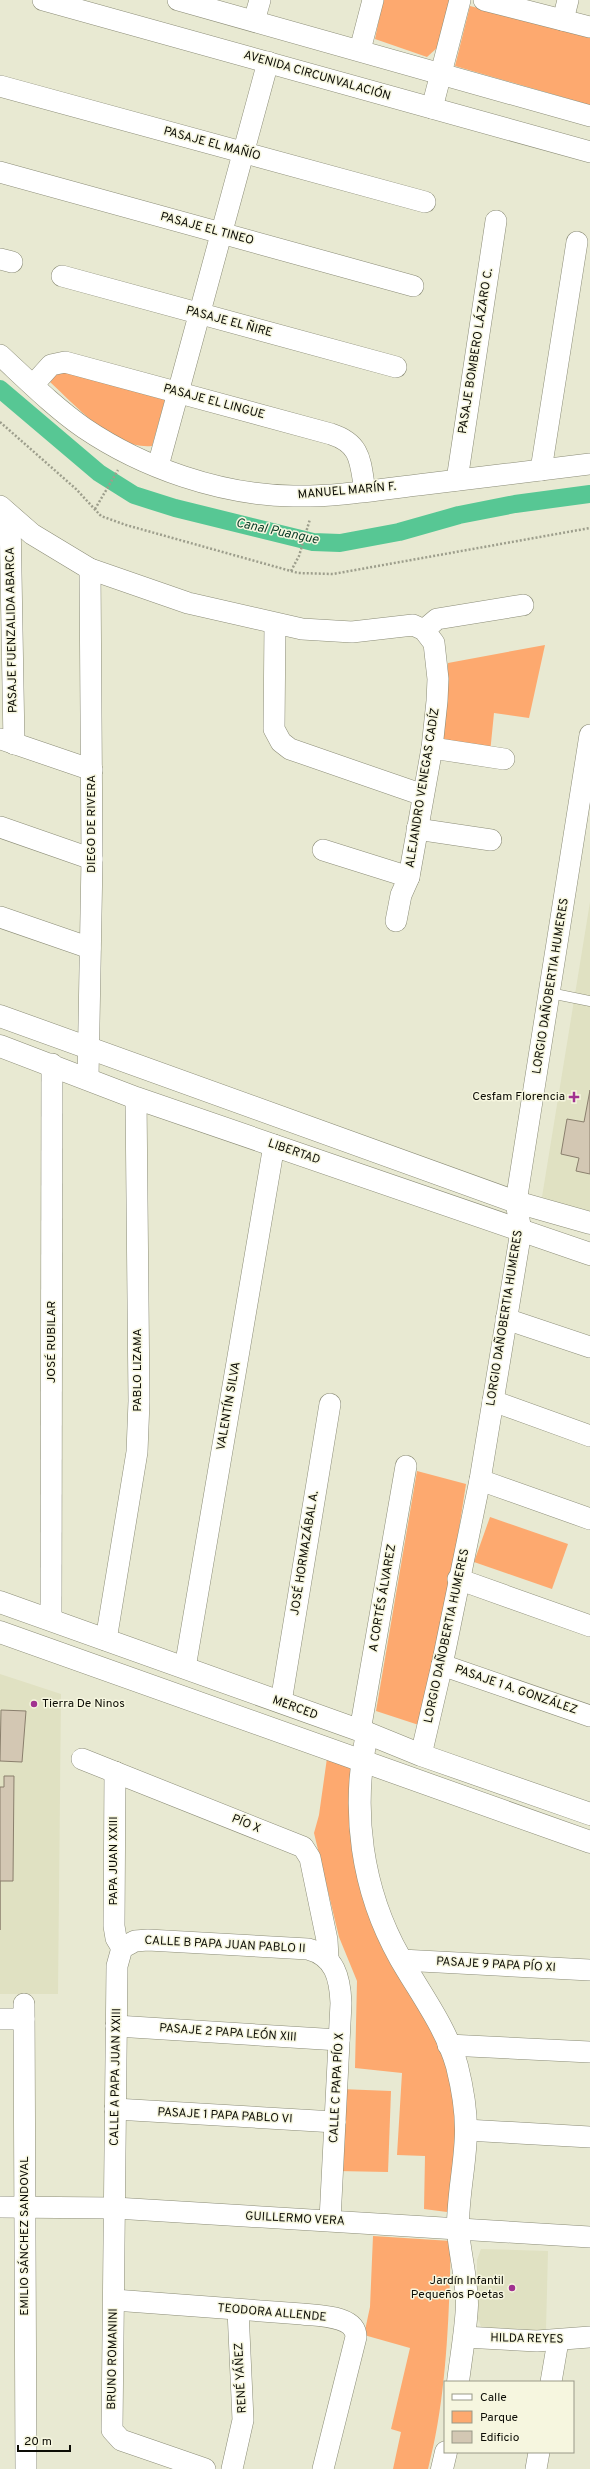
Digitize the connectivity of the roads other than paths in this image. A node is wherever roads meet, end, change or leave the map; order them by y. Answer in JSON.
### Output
{"nodes":[{"id":1,"x":43,"y":0,"type":"edge"},
{"id":2,"x":178,"y":0,"type":"edge"},
{"id":3,"x":260,"y":0,"type":"edge"},
{"id":4,"x":373,"y":0,"type":"edge"},
{"id":5,"x":460,"y":0,"type":"edge"},
{"id":6,"x":484,"y":0,"type":"edge"},
{"id":7,"x":568,"y":0,"type":"edge"},
{"id":8,"x":563,"y":20,"type":"junction"},
{"id":9,"x":254,"y":21,"type":"junction"},
{"id":10,"x":590,"y":27,"type":"edge"},
{"id":11,"x":360,"y":50,"type":"junction"},
{"id":12,"x":268,"y":62,"type":"junction"},
{"id":13,"x":441,"y":73,"type":"junction"},
{"id":14,"x":0,"y":86,"type":"edge"},
{"id":15,"x":432,"y":108,"type":"junction"},
{"id":16,"x":590,"y":116,"type":"edge"},
{"id":17,"x":590,"y":152,"type":"edge"},
{"id":18,"x":243,"y":153,"type":"junction"},
{"id":19,"x":0,"y":172,"type":"edge"},
{"id":20,"x":425,"y":202,"type":"dead end"},
{"id":21,"x":496,"y":221,"type":"dead end"},
{"id":22,"x":221,"y":233,"type":"junction"},
{"id":23,"x":576,"y":242,"type":"dead end"},
{"id":24,"x":62,"y":276,"type":"dead end"},
{"id":25,"x":413,"y":286,"type":"dead end"},
{"id":26,"x":199,"y":314,"type":"junction"},
{"id":27,"x":0,"y":355,"type":"edge"},
{"id":28,"x":396,"y":367,"type":"dead end"},
{"id":29,"x":33,"y":385,"type":"junction"},
{"id":30,"x":178,"y":392,"type":"junction"},
{"id":31,"x":590,"y":464,"type":"edge"},
{"id":32,"x":158,"y":466,"type":"junction"},
{"id":33,"x":541,"y":470,"type":"junction"},
{"id":34,"x":457,"y":480,"type":"junction"},
{"id":35,"x":364,"y":491,"type":"junction"},
{"id":36,"x":5,"y":511,"type":"edge"},
{"id":37,"x":90,"y":569,"type":"junction"},
{"id":38,"x":523,"y":605,"type":"dead end"},
{"id":39,"x":275,"y":624,"type":"junction"},
{"id":40,"x":424,"y":630,"type":"junction"},
{"id":41,"x":7,"y":741,"type":"edge"},
{"id":42,"x":589,"y":747,"type":"edge"},
{"id":43,"x":432,"y":748,"type":"junction"},
{"id":44,"x":504,"y":759,"type":"dead end"},
{"id":45,"x":92,"y":770,"type":"junction"},
{"id":46,"x":423,"y":795,"type":"junction"},
{"id":47,"x":0,"y":827,"type":"edge"},
{"id":48,"x":417,"y":829,"type":"junction"},
{"id":49,"x":491,"y":840,"type":"dead end"},
{"id":50,"x":582,"y":840,"type":"edge"},
{"id":51,"x":323,"y":850,"type":"dead end"},
{"id":52,"x":92,"y":859,"type":"junction"},
{"id":53,"x":409,"y":877,"type":"junction"},
{"id":54,"x":0,"y":917,"type":"edge"},
{"id":55,"x":396,"y":921,"type":"dead end"},
{"id":56,"x":90,"y":948,"type":"junction"},
{"id":57,"x":550,"y":993,"type":"junction"},
{"id":58,"x":590,"y":1002,"type":"edge"},
{"id":59,"x":0,"y":1016,"type":"edge"},
{"id":60,"x":0,"y":1046,"type":"edge"},
{"id":61,"x":88,"y":1048,"type":"junction"},
{"id":62,"x":52,"y":1064,"type":"junction"},
{"id":63,"x":88,"y":1078,"type":"junction"},
{"id":64,"x":136,"y":1098,"type":"junction"},
{"id":65,"x":274,"y":1145,"type":"junction"},
{"id":66,"x":516,"y":1202,"type":"junction"},
{"id":67,"x":590,"y":1224,"type":"edge"},
{"id":68,"x":521,"y":1231,"type":"junction"},
{"id":69,"x":590,"y":1254,"type":"edge"},
{"id":70,"x":506,"y":1319,"type":"junction"},
{"id":71,"x":590,"y":1347,"type":"edge"},
{"id":72,"x":493,"y":1401,"type":"junction"},
{"id":73,"x":330,"y":1404,"type":"dead end"},
{"id":74,"x":590,"y":1436,"type":"edge"},
{"id":75,"x":406,"y":1466,"type":"dead end"},
{"id":76,"x":480,"y":1480,"type":"junction"},
{"id":77,"x":590,"y":1519,"type":"edge"},
{"id":78,"x":458,"y":1579,"type":"junction"},
{"id":79,"x":0,"y":1602,"type":"edge"},
{"id":80,"x":52,"y":1620,"type":"junction"},
{"id":81,"x":590,"y":1626,"type":"edge"},
{"id":82,"x":0,"y":1632,"type":"edge"},
{"id":83,"x":106,"y":1640,"type":"junction"},
{"id":84,"x":442,"y":1665,"type":"junction"},
{"id":85,"x":185,"y":1668,"type":"junction"},
{"id":86,"x":281,"y":1702,"type":"junction"},
{"id":87,"x":590,"y":1716,"type":"edge"},
{"id":88,"x":363,"y":1732,"type":"junction"},
{"id":89,"x":421,"y":1755,"type":"junction"},
{"id":90,"x":82,"y":1759,"type":"dead end"},
{"id":91,"x":361,"y":1761,"type":"junction"},
{"id":92,"x":115,"y":1772,"type":"junction"},
{"id":93,"x":590,"y":1814,"type":"edge"},
{"id":94,"x":590,"y":1842,"type":"edge"},
{"id":95,"x":122,"y":1948,"type":"junction"},
{"id":96,"x":328,"y":1958,"type":"junction"},
{"id":97,"x":401,"y":1960,"type":"junction"},
{"id":98,"x":590,"y":1970,"type":"edge"},
{"id":99,"x":0,"y":2019,"type":"edge"},
{"id":100,"x":116,"y":2026,"type":"junction"},
{"id":101,"x":339,"y":2040,"type":"junction"},
{"id":102,"x":448,"y":2045,"type":"junction"},
{"id":103,"x":590,"y":2052,"type":"edge"},
{"id":104,"x":115,"y":2109,"type":"junction"},
{"id":105,"x":335,"y":2122,"type":"junction"},
{"id":106,"x":466,"y":2130,"type":"junction"},
{"id":107,"x":590,"y":2137,"type":"edge"},
{"id":108,"x":25,"y":2206,"type":"junction"},
{"id":109,"x":0,"y":2207,"type":"edge"},
{"id":110,"x":115,"y":2208,"type":"junction"},
{"id":111,"x":330,"y":2220,"type":"junction"},
{"id":112,"x":458,"y":2230,"type":"junction"},
{"id":113,"x":590,"y":2237,"type":"edge"},
{"id":114,"x":114,"y":2300,"type":"junction"},
{"id":115,"x":238,"y":2310,"type":"junction"},
{"id":116,"x":464,"y":2337,"type":"junction"},
{"id":117,"x":590,"y":2337,"type":"edge"},
{"id":118,"x":558,"y":2341,"type":"junction"},
{"id":119,"x":458,"y":2381,"type":"edge"},
{"id":120,"x":551,"y":2381,"type":"edge"},
{"id":121,"x":446,"y":2453,"type":"edge"},
{"id":122,"x":539,"y":2453,"type":"edge"},
{"id":123,"x":26,"y":2469,"type":"edge"},
{"id":124,"x":205,"y":2469,"type":"edge"},
{"id":125,"x":232,"y":2469,"type":"edge"},
{"id":126,"x":323,"y":2469,"type":"edge"},
{"id":127,"x":442,"y":2469,"type":"edge"},
{"id":128,"x":536,"y":2469,"type":"edge"}],
"edges":[{"from":1,"to":12,"type":"street","name":"AVENIDA CIRCUNVALACIÓN"},
{"from":2,"to":9,"type":"street"},
{"from":3,"to":9,"type":"street"},
{"from":4,"to":11,"type":"street"},
{"from":5,"to":13,"type":"street"},
{"from":6,"to":8,"type":"street"},
{"from":7,"to":8,"type":"street"},
{"from":8,"to":10,"type":"street"},
{"from":9,"to":11,"type":"street"},
{"from":11,"to":13,"type":"street"},
{"from":12,"to":15,"type":"street","name":"AVENIDA CIRCUNVALACIÓN"},
{"from":12,"to":18,"type":"street"},
{"from":13,"to":15,"type":"street"},
{"from":13,"to":16,"type":"street"},
{"from":14,"to":18,"type":"street","name":"PASAJE EL MAÑÍO"},
{"from":15,"to":17,"type":"street","name":"AVENIDA CIRCUNVALACIÓN"},
{"from":18,"to":20,"type":"street","name":"PASAJE EL MAÑÍO"},
{"from":18,"to":22,"type":"street"},
{"from":19,"to":22,"type":"street","name":"PASAJE EL TINEO"},
{"from":21,"to":34,"type":"street","name":"PASAJE BOMBERO LÁZARO C."},
{"from":22,"to":25,"type":"street","name":"PASAJE EL TINEO"},
{"from":22,"to":26,"type":"street"},
{"from":23,"to":33,"type":"street"},
{"from":24,"to":26,"type":"street","name":"PASAJE EL ÑIRE"},
{"from":26,"to":28,"type":"street","name":"PASAJE EL ÑIRE"},
{"from":26,"to":30,"type":"street"},
{"from":27,"to":29,"type":"street","name":"MANUEL MARÍN F."},
{"from":29,"to":30,"type":"street","name":"PASAJE EL LINGUE"},
{"from":29,"to":32,"type":"street","name":"MANUEL MARÍN F."},
{"from":30,"to":32,"type":"street"},
{"from":30,"to":35,"type":"street","name":"PASAJE EL LINGUE"},
{"from":31,"to":33,"type":"street","name":"MANUEL MARÍN F."},
{"from":32,"to":35,"type":"street","name":"MANUEL MARÍN F."},
{"from":33,"to":34,"type":"street","name":"MANUEL MARÍN F."},
{"from":34,"to":35,"type":"street","name":"MANUEL MARÍN F."},
{"from":36,"to":37,"type":"street"},
{"from":36,"to":41,"type":"street","name":"PASAJE FUENZALIDA ABARCA"},
{"from":37,"to":39,"type":"street"},
{"from":37,"to":45,"type":"street","name":"DIEGO DE RIVERA"},
{"from":38,"to":40,"type":"street"},
{"from":39,"to":40,"type":"street"},
{"from":39,"to":46,"type":"street"},
{"from":40,"to":43,"type":"street","name":"ALEJANDRO VENEGAS CADÍZ"},
{"from":41,"to":45,"type":"street"},
{"from":42,"to":50,"type":"street","name":"LORGIO DAÑOBERTIA HUMERES"},
{"from":43,"to":44,"type":"street"},
{"from":43,"to":46,"type":"street","name":"ALEJANDRO VENEGAS CADÍZ"},
{"from":45,"to":52,"type":"street","name":"DIEGO DE RIVERA"},
{"from":46,"to":48,"type":"street","name":"ALEJANDRO VENEGAS CADÍZ"},
{"from":47,"to":52,"type":"street"},
{"from":48,"to":49,"type":"street"},
{"from":48,"to":53,"type":"street","name":"ALEJANDRO VENEGAS CADÍZ"},
{"from":50,"to":57,"type":"street","name":"LORGIO DAÑOBERTIA HUMERES"},
{"from":51,"to":53,"type":"street"},
{"from":52,"to":56,"type":"street","name":"DIEGO DE RIVERA"},
{"from":53,"to":55,"type":"street","name":"ALEJANDRO VENEGAS CADÍZ"},
{"from":54,"to":56,"type":"street"},
{"from":56,"to":61,"type":"street","name":"DIEGO DE RIVERA"},
{"from":57,"to":58,"type":"lane"},
{"from":57,"to":66,"type":"street","name":"LORGIO DAÑOBERTIA HUMERES"},
{"from":59,"to":61,"type":"street"},
{"from":60,"to":62,"type":"street","name":"LIBERTAD"},
{"from":61,"to":63,"type":"street","name":"DIEGO DE RIVERA"},
{"from":61,"to":66,"type":"street"},
{"from":62,"to":63,"type":"street","name":"LIBERTAD"},
{"from":62,"to":80,"type":"street","name":"JOSÉ RUBILAR"},
{"from":63,"to":64,"type":"street","name":"LIBERTAD"},
{"from":64,"to":65,"type":"street","name":"LIBERTAD"},
{"from":64,"to":83,"type":"street","name":"PABLO LIZAMA"},
{"from":65,"to":68,"type":"street","name":"LIBERTAD"},
{"from":65,"to":85,"type":"street","name":"VALENTÍN SILVA"},
{"from":66,"to":67,"type":"street"},
{"from":66,"to":68,"type":"street","name":"LORGIO DAÑOBERTIA HUMERES"},
{"from":68,"to":69,"type":"street","name":"LIBERTAD"},
{"from":68,"to":70,"type":"street","name":"LORGIO DAÑOBERTIA HUMERES"},
{"from":70,"to":71,"type":"street"},
{"from":70,"to":72,"type":"street","name":"LORGIO DAÑOBERTIA HUMERES"},
{"from":72,"to":74,"type":"street"},
{"from":72,"to":76,"type":"street","name":"LORGIO DAÑOBERTIA HUMERES"},
{"from":73,"to":86,"type":"street","name":"JOSÉ HORMAZÁBAL A."},
{"from":75,"to":88,"type":"street","name":"A CORTÉS ÁLVAREZ"},
{"from":76,"to":77,"type":"street"},
{"from":76,"to":78,"type":"street","name":"LORGIO DAÑOBERTIA HUMERES"},
{"from":78,"to":81,"type":"street"},
{"from":78,"to":84,"type":"street","name":"LORGIO DAÑOBERTIA HUMERES"},
{"from":79,"to":80,"type":"street","name":"MERCED"},
{"from":80,"to":83,"type":"street","name":"MERCED"},
{"from":82,"to":91,"type":"street"},
{"from":83,"to":85,"type":"street","name":"MERCED"},
{"from":84,"to":87,"type":"street","name":"PASAJE 1 A. GONZÁLEZ"},
{"from":84,"to":89,"type":"street","name":"LORGIO DAÑOBERTIA HUMERES"},
{"from":85,"to":86,"type":"street","name":"MERCED"},
{"from":86,"to":88,"type":"street","name":"MERCED"},
{"from":88,"to":89,"type":"street","name":"MERCED"},
{"from":88,"to":91,"type":"street"},
{"from":89,"to":93,"type":"street","name":"MERCED"},
{"from":90,"to":92,"type":"street","name":"PÍO X"},
{"from":91,"to":94,"type":"street"},
{"from":91,"to":97,"type":"street"},
{"from":92,"to":95,"type":"street","name":"PAPA JUAN XXIII"},
{"from":92,"to":96,"type":"street","name":"PÍO X"},
{"from":95,"to":96,"type":"street","name":"CALLE B PAPA JUAN PABLO II"},
{"from":95,"to":100,"type":"street","name":"CALLE A PAPA JUAN XXIII"},
{"from":96,"to":101,"type":"street","name":"CALLE C PAPA PÍO X"},
{"from":97,"to":98,"type":"street","name":"PASAJE 9 PAPA PÍO XI"},
{"from":97,"to":102,"type":"street"},
{"from":99,"to":108,"type":"street","name":"EMILIO SÁNCHEZ SANDOVAL"},
{"from":100,"to":101,"type":"street","name":"PASAJE 2 PAPA LEÓN XIII"},
{"from":100,"to":104,"type":"street","name":"CALLE A PAPA JUAN XXIII"},
{"from":101,"to":105,"type":"street","name":"CALLE C PAPA PÍO X"},
{"from":102,"to":103,"type":"street"},
{"from":102,"to":106,"type":"street"},
{"from":104,"to":105,"type":"street","name":"PASAJE 1 PAPA PABLO VI"},
{"from":104,"to":110,"type":"street","name":"CALLE A PAPA JUAN XXIII"},
{"from":105,"to":111,"type":"street","name":"CALLE C PAPA PÍO X"},
{"from":106,"to":107,"type":"street"},
{"from":106,"to":112,"type":"street"},
{"from":108,"to":109,"type":"street","name":"GUILLERMO VERA"},
{"from":108,"to":110,"type":"street","name":"GUILLERMO VERA"},
{"from":108,"to":123,"type":"street","name":"EMILIO SÁNCHEZ SANDOVAL"},
{"from":110,"to":111,"type":"street","name":"GUILLERMO VERA"},
{"from":110,"to":114,"type":"street","name":"BRUNO ROMANINI"},
{"from":111,"to":112,"type":"street","name":"GUILLERMO VERA"},
{"from":112,"to":113,"type":"street","name":"GUILLERMO VERA"},
{"from":112,"to":116,"type":"street"},
{"from":114,"to":115,"type":"street","name":"TEODORA ALLENDE"},
{"from":114,"to":124,"type":"street","name":"BRUNO ROMANINI"},
{"from":115,"to":125,"type":"street","name":"RENÉ YÁÑEZ"},
{"from":115,"to":126,"type":"street","name":"TEODORA ALLENDE"},
{"from":116,"to":118,"type":"street","name":"HILDA REYES"},
{"from":116,"to":119,"type":"street"},
{"from":117,"to":118,"type":"street","name":"HILDA REYES"},
{"from":118,"to":120,"type":"street"},
{"from":121,"to":127,"type":"street"},
{"from":122,"to":128,"type":"street"}]}
